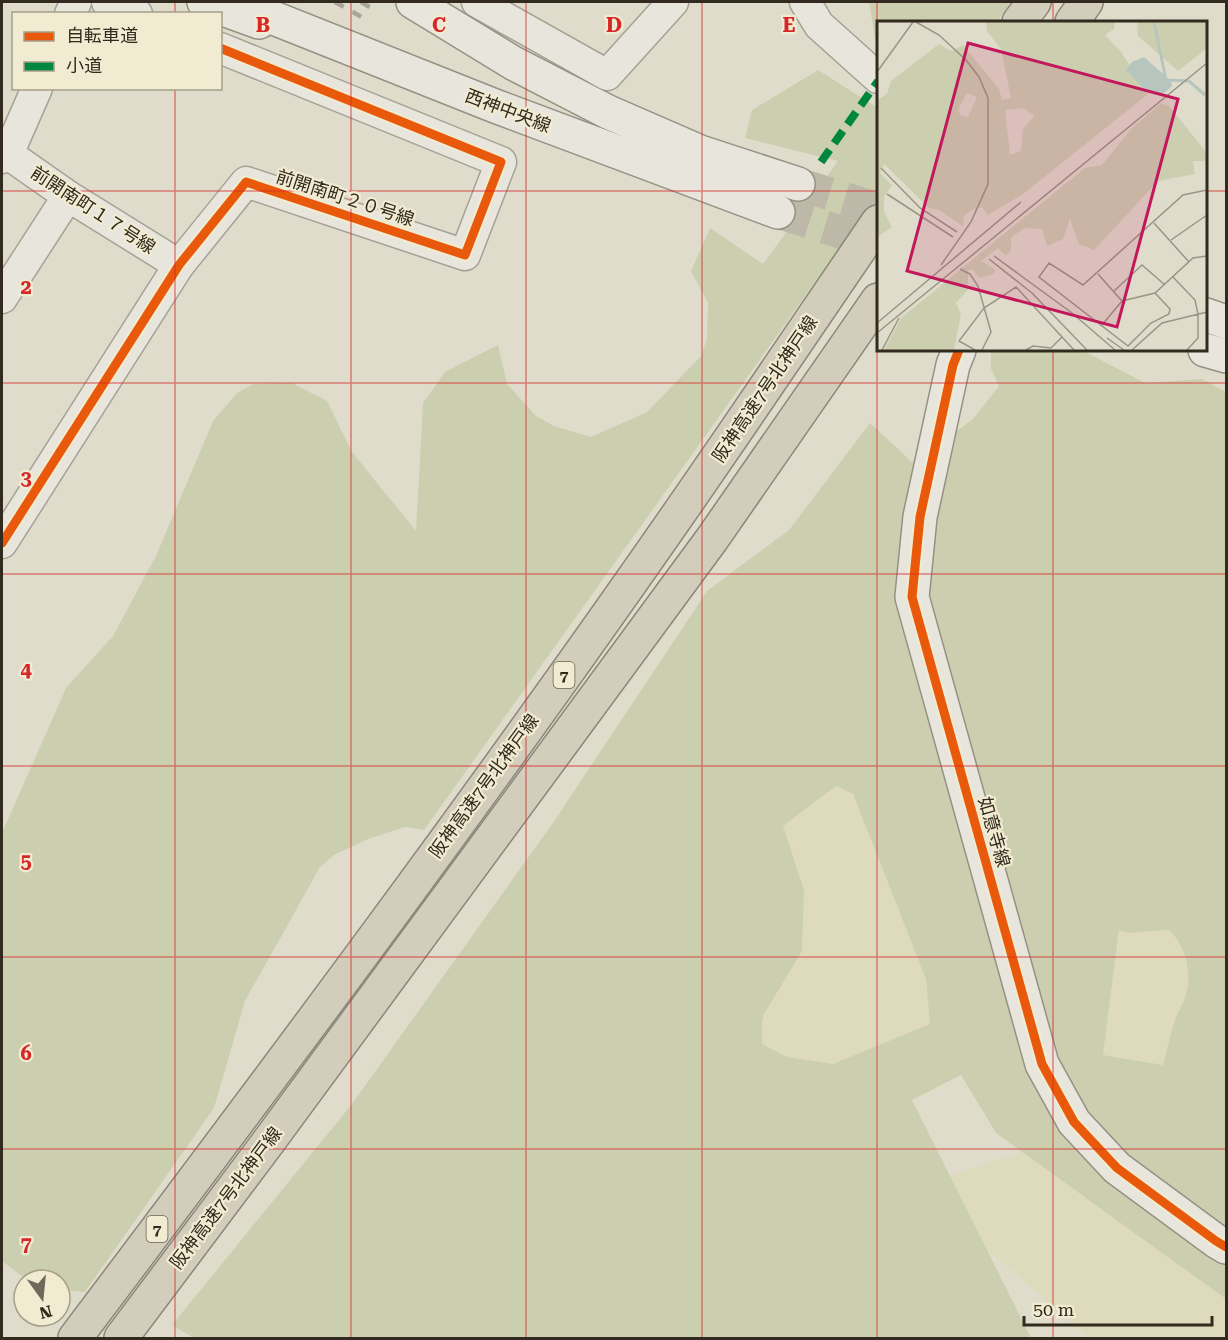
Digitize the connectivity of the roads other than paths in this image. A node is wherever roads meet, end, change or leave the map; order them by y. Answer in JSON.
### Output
{"nodes":[{"id":1,"x":107,"y":2,"type":"edge"},
{"id":2,"x":204,"y":2,"type":"edge"},
{"id":3,"x":240,"y":2,"type":"edge"},
{"id":4,"x":413,"y":2,"type":"edge"},
{"id":5,"x":419,"y":2,"type":"edge"},
{"id":6,"x":477,"y":2,"type":"edge"},
{"id":7,"x":673,"y":2,"type":"edge"},
{"id":8,"x":805,"y":2,"type":"edge"},
{"id":9,"x":1034,"y":2,"type":"edge"},
{"id":10,"x":1089,"y":2,"type":"edge"},
{"id":11,"x":131,"y":12,"type":"edge"},
{"id":12,"x":1020,"y":21,"type":"edge"},
{"id":13,"x":1073,"y":21,"type":"edge"},
{"id":14,"x":1081,"y":21,"type":"edge"},
{"id":15,"x":454,"y":27,"type":"junction"},
{"id":16,"x":222,"y":49,"type":"edge"},
{"id":17,"x":877,"y":76,"type":"edge"},
{"id":18,"x":36,"y":90,"type":"edge"},
{"id":19,"x":495,"y":106,"type":"junction"},
{"id":20,"x":5,"y":156,"type":"edge"},
{"id":21,"x":798,"y":184,"type":"tunnel mouth"},
{"id":22,"x":68,"y":196,"type":"junction"},
{"id":23,"x":778,"y":212,"type":"tunnel mouth"},
{"id":24,"x":877,"y":225,"type":"edge"},
{"id":25,"x":179,"y":266,"type":"junction"},
{"id":26,"x":2,"y":298,"type":"edge"},
{"id":27,"x":877,"y":303,"type":"edge"},
{"id":28,"x":1207,"y":315,"type":"edge"},
{"id":29,"x":1227,"y":322,"type":"edge"},
{"id":30,"x":959,"y":351,"type":"edge"},
{"id":31,"x":1207,"y":351,"type":"edge"},
{"id":32,"x":1227,"y":356,"type":"edge"},
{"id":33,"x":2,"y":543,"type":"edge"},
{"id":34,"x":1227,"y":1246,"type":"edge"},
{"id":35,"x":75,"y":1338,"type":"edge"},
{"id":36,"x":121,"y":1338,"type":"edge"}],
"edges":[{"from":1,"to":11,"type":"street"},
{"from":2,"to":19,"type":"street"},
{"from":3,"to":19,"type":"street","name":"西神中央線"},
{"from":4,"to":15,"type":"street"},
{"from":5,"to":15,"type":"street"},
{"from":6,"to":7,"type":"street"},
{"from":8,"to":17,"type":"street"},
{"from":9,"to":12,"type":"highway"},
{"from":10,"to":13,"type":"highway"},
{"from":10,"to":14,"type":"street"},
{"from":15,"to":21,"type":"street"},
{"from":16,"to":25,"type":"street","name":"前開南町２０号線"},
{"from":18,"to":20,"type":"street"},
{"from":19,"to":23,"type":"street","name":"西神中央線"},
{"from":20,"to":22,"type":"street","name":"前開南町１７号線"},
{"from":22,"to":25,"type":"street","name":"前開南町１７号線"},
{"from":22,"to":26,"type":"street"},
{"from":24,"to":35,"type":"highway","name":"阪神高速7号北神戸線","number":"7"},
{"from":25,"to":33,"type":"street","name":"前開南町２０号線"},
{"from":27,"to":36,"type":"highway","name":"阪神高速7号北神戸線","number":"7"},
{"from":28,"to":29,"type":"street"},
{"from":30,"to":34,"type":"street","name":"如意寺線"},
{"from":31,"to":32,"type":"street"}]}
